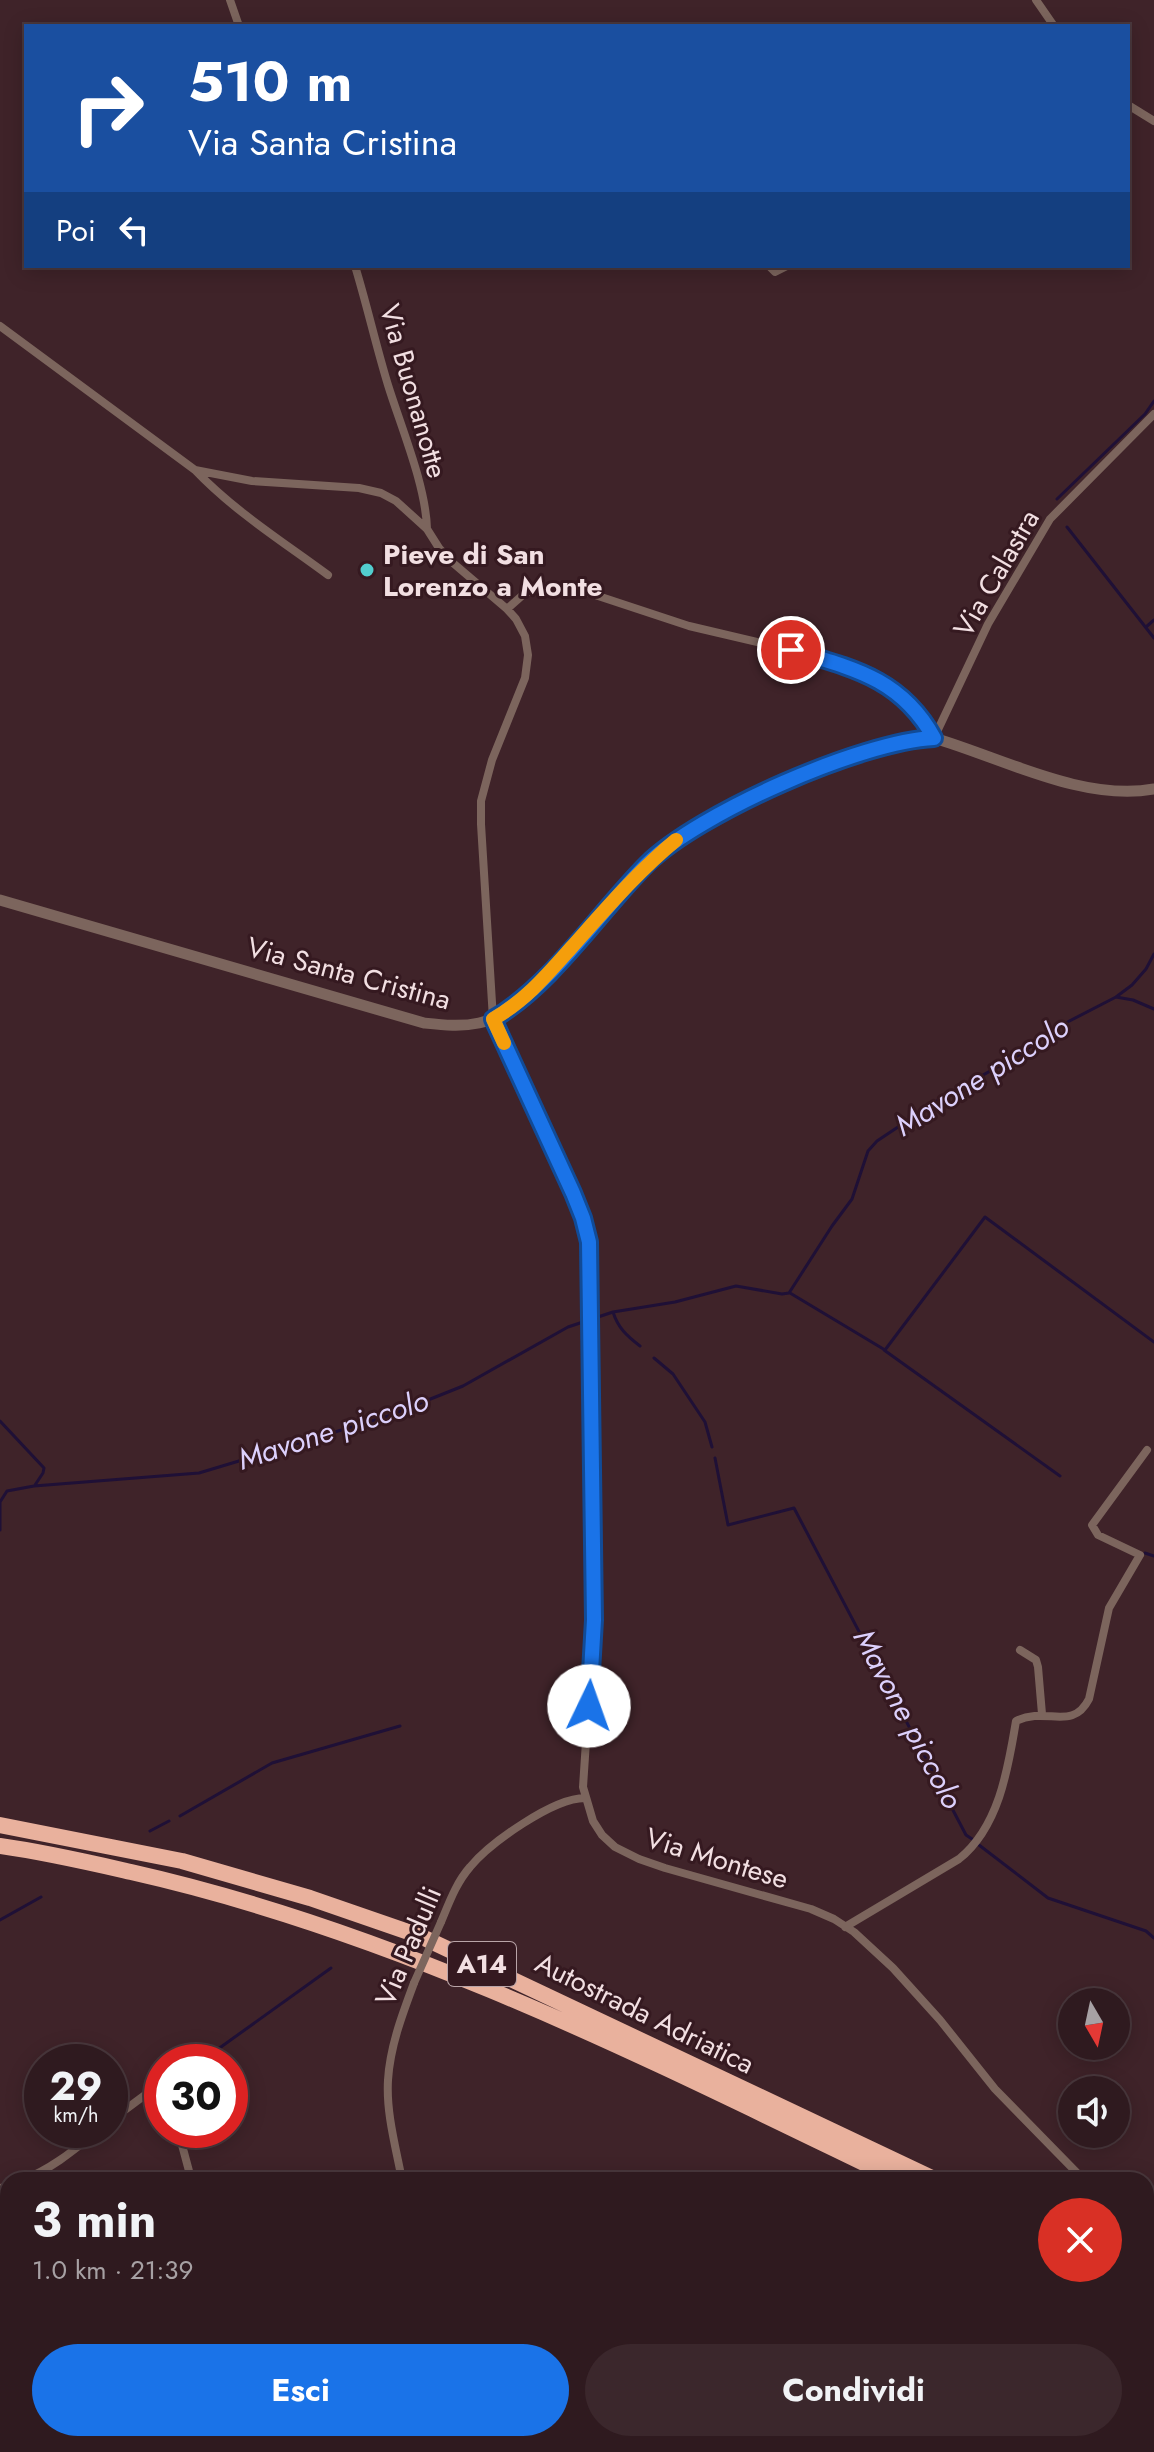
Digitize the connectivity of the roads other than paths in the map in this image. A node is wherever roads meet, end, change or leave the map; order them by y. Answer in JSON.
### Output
{"nodes":[{"id":1,"x":230,"y":0,"type":"edge"},
{"id":2,"x":1036,"y":0,"type":"edge"},
{"id":3,"x":238,"y":24,"type":"edge"},
{"id":4,"x":1052,"y":24,"type":"edge"},
{"id":5,"x":1130,"y":106,"type":"edge"},
{"id":6,"x":1154,"y":121,"type":"edge"},
{"id":7,"x":356,"y":268,"type":"edge"},
{"id":8,"x":0,"y":326,"type":"edge"},
{"id":9,"x":1154,"y":414,"type":"edge"},
{"id":10,"x":195,"y":470,"type":"junction"},
{"id":11,"x":427,"y":529,"type":"junction"},
{"id":12,"x":328,"y":575,"type":"dead end"},
{"id":13,"x":507,"y":609,"type":"junction"},
{"id":14,"x":934,"y":738,"type":"junction"},
{"id":15,"x":1154,"y":789,"type":"edge"},
{"id":16,"x":0,"y":900,"type":"edge"},
{"id":17,"x":493,"y":1019,"type":"junction"},
{"id":18,"x":1147,"y":1450,"type":"dead end"},
{"id":19,"x":1020,"y":1650,"type":"dead end"},
{"id":20,"x":1042,"y":1714,"type":"junction"},
{"id":21,"x":585,"y":1798,"type":"junction"},
{"id":22,"x":0,"y":1825,"type":"edge"},
{"id":23,"x":0,"y":1846,"type":"edge"},
{"id":24,"x":845,"y":1927,"type":"junction"},
{"id":25,"x":78,"y":2148,"type":"edge"},
{"id":26,"x":183,"y":2148,"type":"edge"},
{"id":27,"x":42,"y":2172,"type":"edge"},
{"id":28,"x":190,"y":2172,"type":"edge"},
{"id":29,"x":401,"y":2172,"type":"edge"},
{"id":30,"x":882,"y":2172,"type":"edge"},
{"id":31,"x":919,"y":2172,"type":"edge"},
{"id":32,"x":1076,"y":2172,"type":"edge"}],
"edges":[{"from":1,"to":3,"type":"street"},
{"from":2,"to":4,"type":"street"},
{"from":5,"to":6,"type":"street"},
{"from":7,"to":11,"type":"street","name":"Via Buonanotte"},
{"from":8,"to":10,"type":"street"},
{"from":9,"to":14,"type":"street","name":"Via Calastra"},
{"from":10,"to":11,"type":"street"},
{"from":10,"to":12,"type":"street"},
{"from":11,"to":13,"type":"street"},
{"from":13,"to":14,"type":"street"},
{"from":13,"to":17,"type":"street"},
{"from":14,"to":15,"type":"street","name":"Via Santa Cristina"},
{"from":14,"to":17,"type":"street","name":"Via Santa Cristina"},
{"from":16,"to":17,"type":"street","name":"Via Santa Cristina"},
{"from":17,"to":21,"type":"street","name":"Via Montese"},
{"from":18,"to":20,"type":"street"},
{"from":19,"to":20,"type":"street"},
{"from":20,"to":24,"type":"street"},
{"from":21,"to":24,"type":"street","name":"Via Montese"},
{"from":21,"to":29,"type":"street","name":"Via Padulli","bridge":true},
{"from":22,"to":31,"type":"highway","name":"Autostrada Adriatica","number":"A14"},
{"from":23,"to":30,"type":"highway","name":"Autostrada Adriatica","number":"A14"},
{"from":24,"to":32,"type":"street","name":"Via Montese"},
{"from":25,"to":27,"type":"street"},
{"from":26,"to":28,"type":"street"}]}
